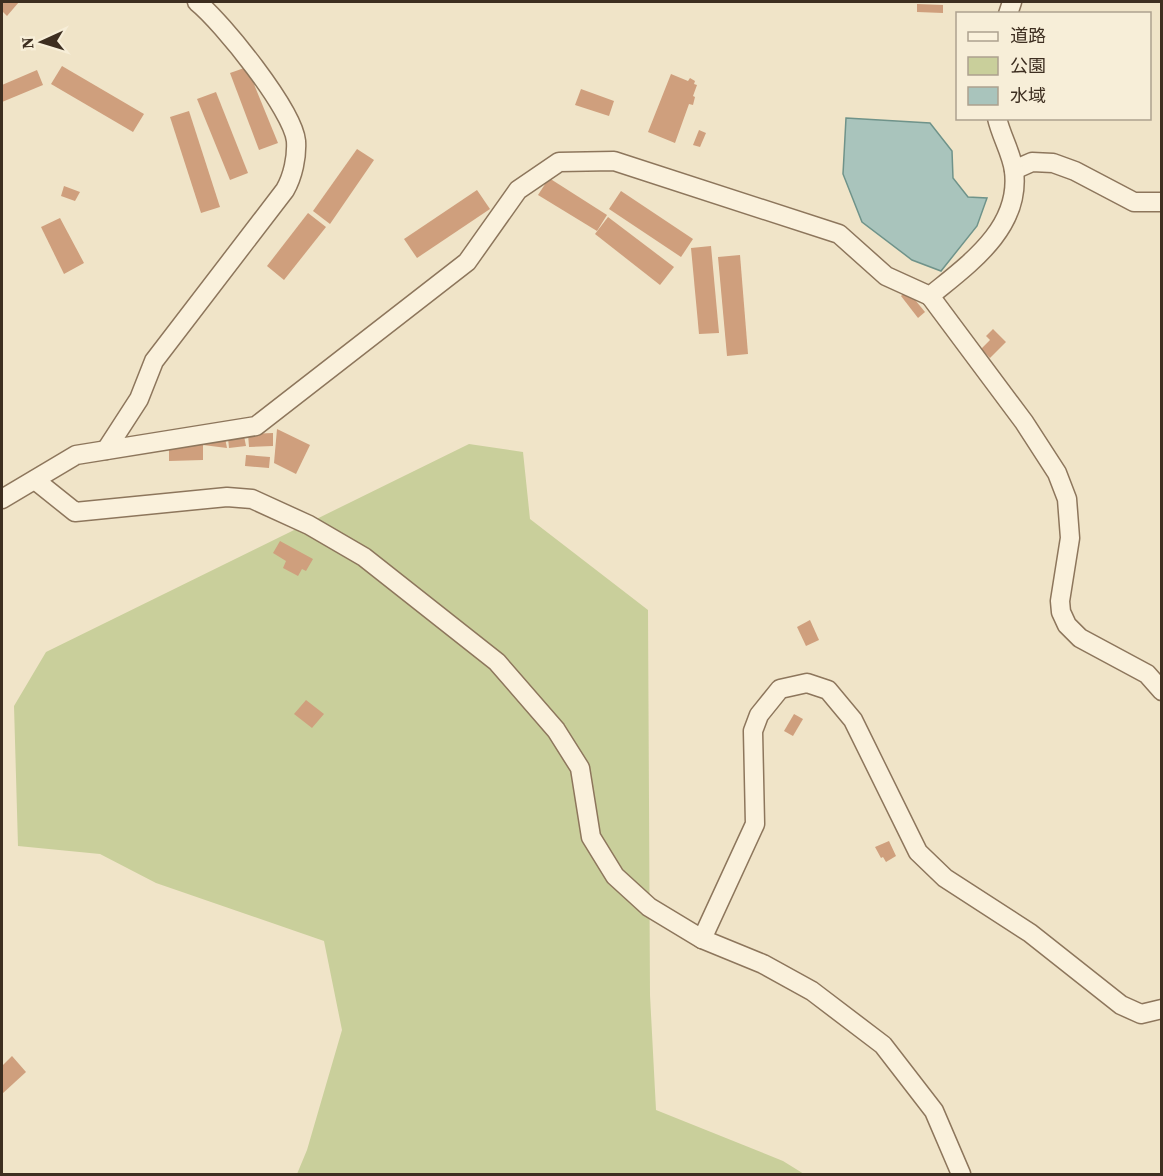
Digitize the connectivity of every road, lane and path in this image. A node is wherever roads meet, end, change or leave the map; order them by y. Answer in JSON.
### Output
{"nodes":[{"id":1,"x":196,"y":2,"type":"edge"},
{"id":2,"x":998,"y":120,"type":"edge"},
{"id":3,"x":1014,"y":170,"type":"junction"},
{"id":4,"x":1161,"y":202,"type":"edge"},
{"id":5,"x":930,"y":296,"type":"junction"},
{"id":6,"x":106,"y":450,"type":"junction"},
{"id":7,"x":35,"y":480,"type":"junction"},
{"id":8,"x":2,"y":499,"type":"edge"},
{"id":9,"x":1161,"y":692,"type":"edge"},
{"id":10,"x":702,"y":939,"type":"junction"},
{"id":11,"x":1161,"y":1009,"type":"edge"},
{"id":12,"x":960,"y":1174,"type":"edge"}],
"edges":[{"from":1,"to":6,"type":"street"},
{"from":2,"to":3,"type":"street"},
{"from":3,"to":4,"type":"street"},
{"from":3,"to":5,"type":"street"},
{"from":5,"to":6,"type":"street"},
{"from":5,"to":9,"type":"street"},
{"from":6,"to":7,"type":"street"},
{"from":7,"to":8,"type":"street"},
{"from":7,"to":10,"type":"street"},
{"from":10,"to":11,"type":"street"},
{"from":10,"to":12,"type":"street"}]}
